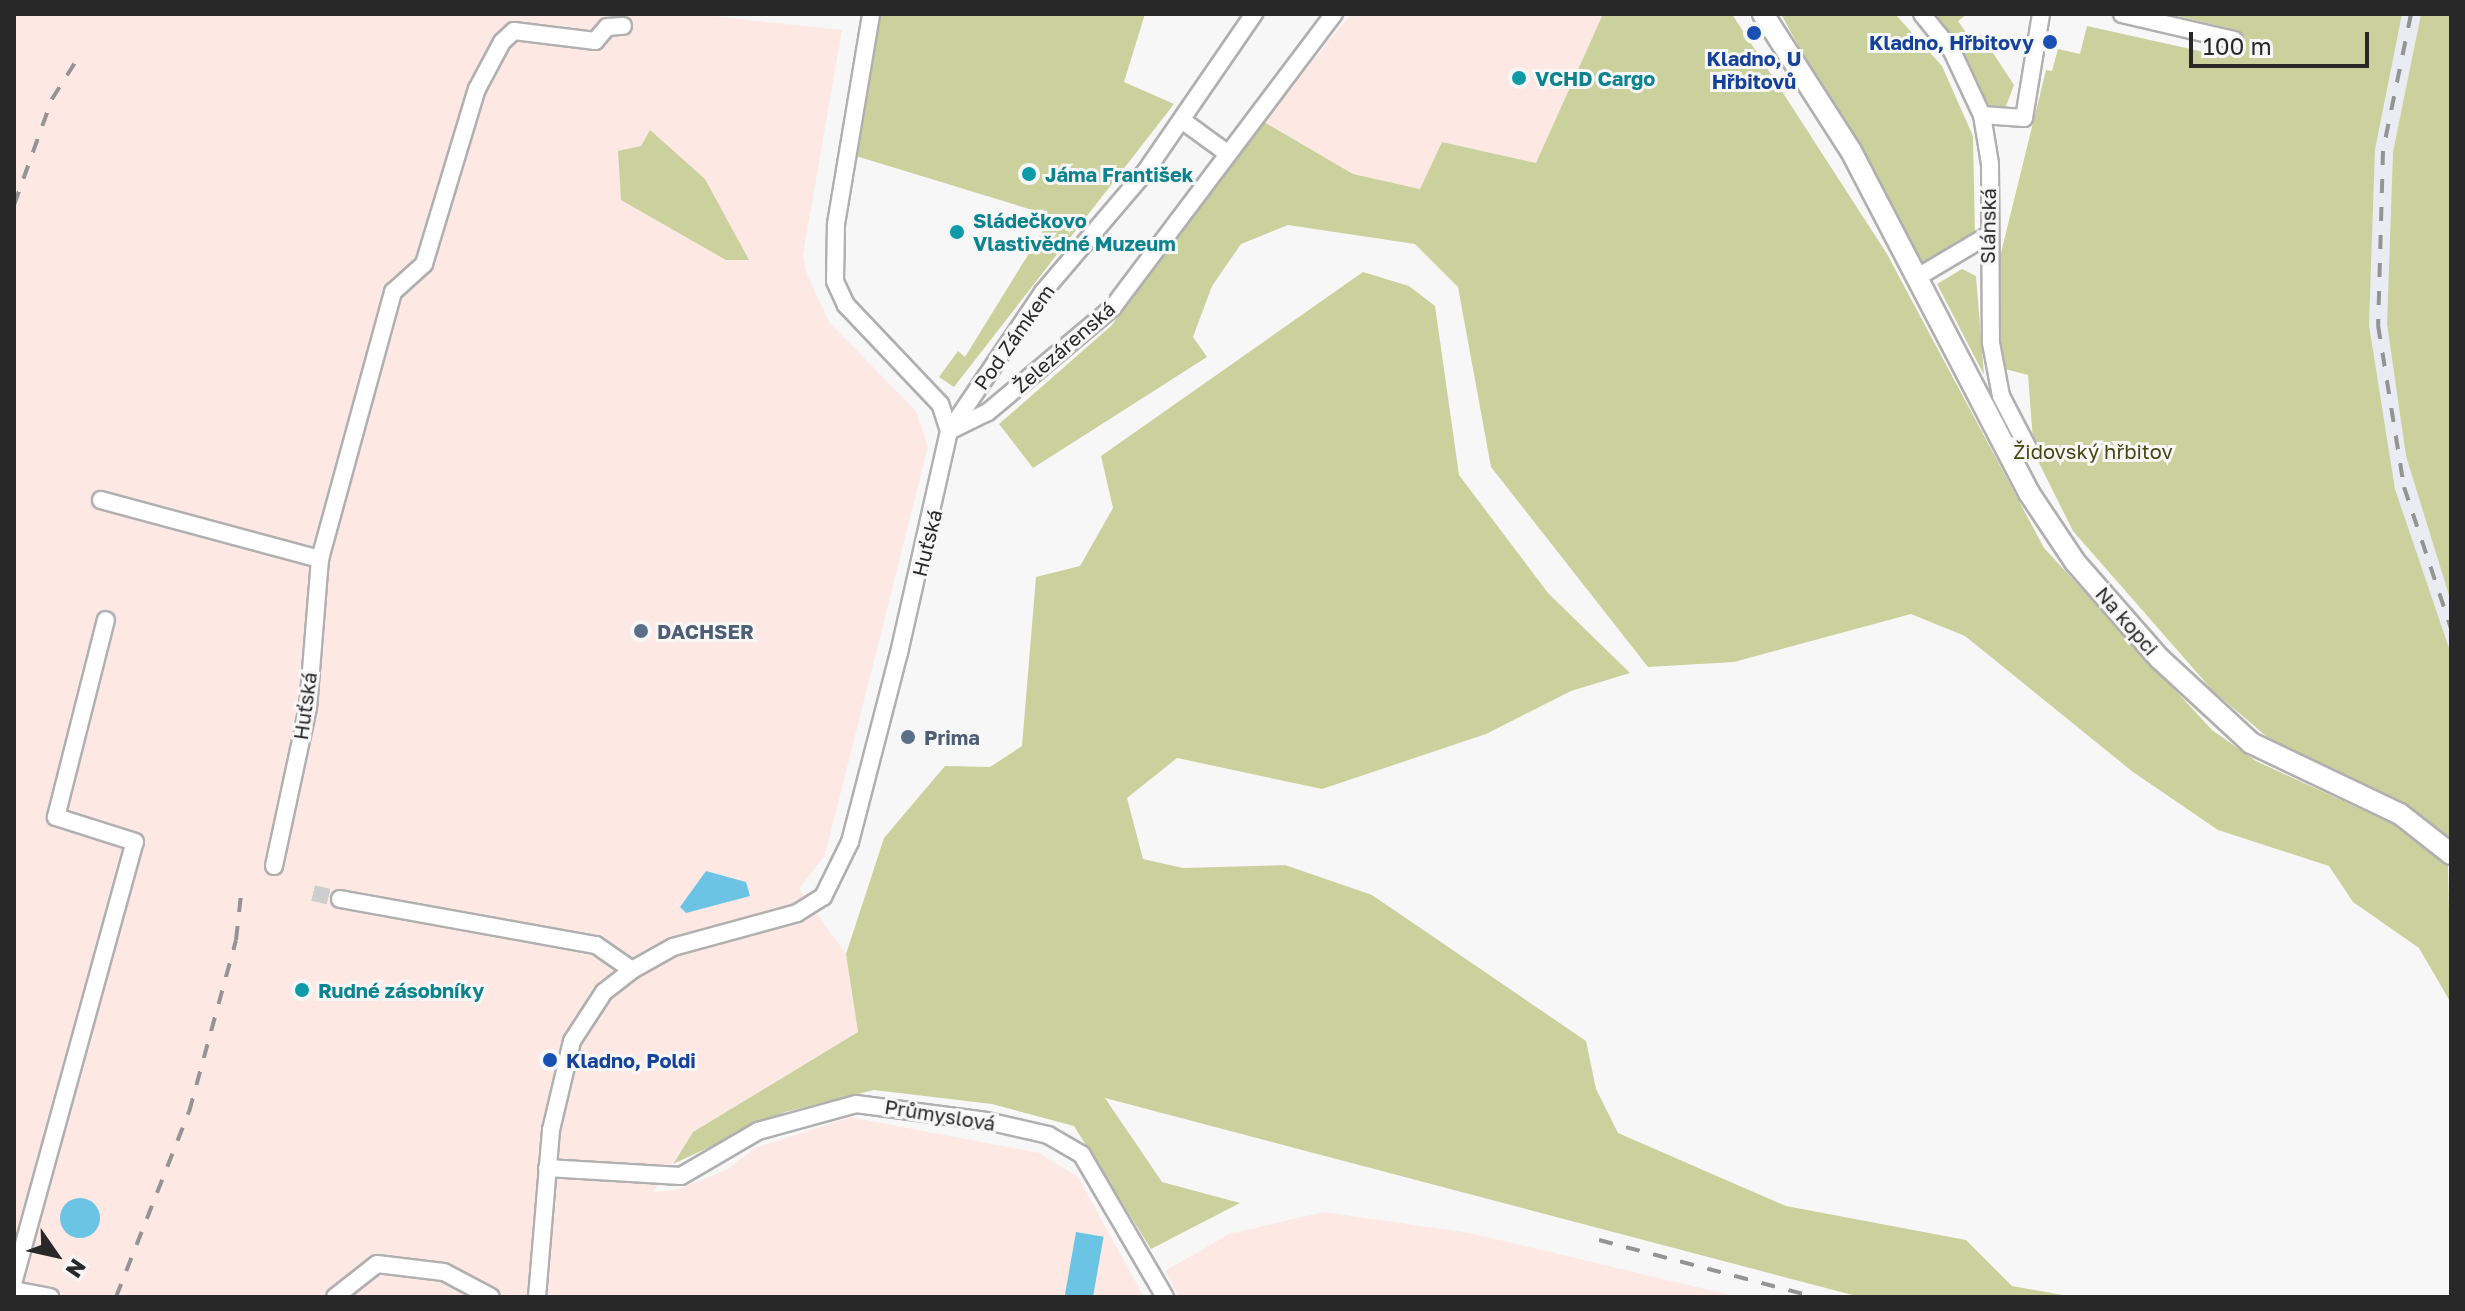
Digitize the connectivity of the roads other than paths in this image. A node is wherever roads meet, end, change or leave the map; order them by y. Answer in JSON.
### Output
{"nodes":[{"id":1,"x":871,"y":14,"type":"edge"},
{"id":2,"x":1254,"y":14,"type":"edge"},
{"id":3,"x":1334,"y":14,"type":"edge"},
{"id":4,"x":1763,"y":14,"type":"edge"},
{"id":5,"x":1922,"y":14,"type":"edge"},
{"id":6,"x":2041,"y":14,"type":"edge"},
{"id":7,"x":2122,"y":14,"type":"edge"},
{"id":8,"x":623,"y":26,"type":"dead end"},
{"id":9,"x":2234,"y":40,"type":"dead end"},
{"id":10,"x":1982,"y":115,"type":"junction"},
{"id":11,"x":1183,"y":121,"type":"junction"},
{"id":12,"x":1227,"y":153,"type":"junction"},
{"id":13,"x":1985,"y":237,"type":"junction"},
{"id":14,"x":1916,"y":278,"type":"junction"},
{"id":15,"x":949,"y":431,"type":"junction"},
{"id":16,"x":2028,"y":448,"type":"dead end"},
{"id":17,"x":101,"y":500,"type":"dead end"},
{"id":18,"x":320,"y":559,"type":"junction"},
{"id":19,"x":106,"y":620,"type":"dead end"},
{"id":20,"x":2451,"y":854,"type":"edge"},
{"id":21,"x":274,"y":866,"type":"dead end"},
{"id":22,"x":340,"y":899,"type":"tunnel mouth"},
{"id":23,"x":632,"y":970,"type":"junction"},
{"id":24,"x":547,"y":1168,"type":"junction"},
{"id":25,"x":14,"y":1280,"type":"edge"},
{"id":26,"x":14,"y":1290,"type":"edge"},
{"id":27,"x":50,"y":1297,"type":"edge"},
{"id":28,"x":335,"y":1297,"type":"edge"},
{"id":29,"x":491,"y":1297,"type":"edge"},
{"id":30,"x":537,"y":1297,"type":"edge"},
{"id":31,"x":1165,"y":1297,"type":"edge"}],
"edges":[{"from":1,"to":15,"type":"street"},
{"from":2,"to":11,"type":"street","name":"Pod Zámkem"},
{"from":3,"to":12,"type":"street","name":"Železárenská"},
{"from":4,"to":14,"type":"main road"},
{"from":5,"to":10,"type":"street","name":"Slánská"},
{"from":6,"to":10,"type":"street"},
{"from":7,"to":9,"type":"street"},
{"from":8,"to":18,"type":"street","name":"Huťská"},
{"from":10,"to":13,"type":"street","name":"Slánská"},
{"from":11,"to":12,"type":"street"},
{"from":11,"to":15,"type":"street","name":"Pod Zámkem"},
{"from":12,"to":15,"type":"street","name":"Železárenská"},
{"from":13,"to":14,"type":"street"},
{"from":13,"to":16,"type":"street","name":"Slánská"},
{"from":14,"to":20,"type":"main road","name":"Na kopci"},
{"from":15,"to":23,"type":"street","name":"Huťská"},
{"from":17,"to":18,"type":"street"},
{"from":18,"to":21,"type":"street","name":"Huťská"},
{"from":19,"to":25,"type":"street"},
{"from":22,"to":23,"type":"street"},
{"from":23,"to":24,"type":"street","name":"Huťská"},
{"from":24,"to":30,"type":"street","name":"Huťská"},
{"from":24,"to":31,"type":"street","name":"Průmyslová"},
{"from":26,"to":27,"type":"street"},
{"from":28,"to":29,"type":"street"}]}
